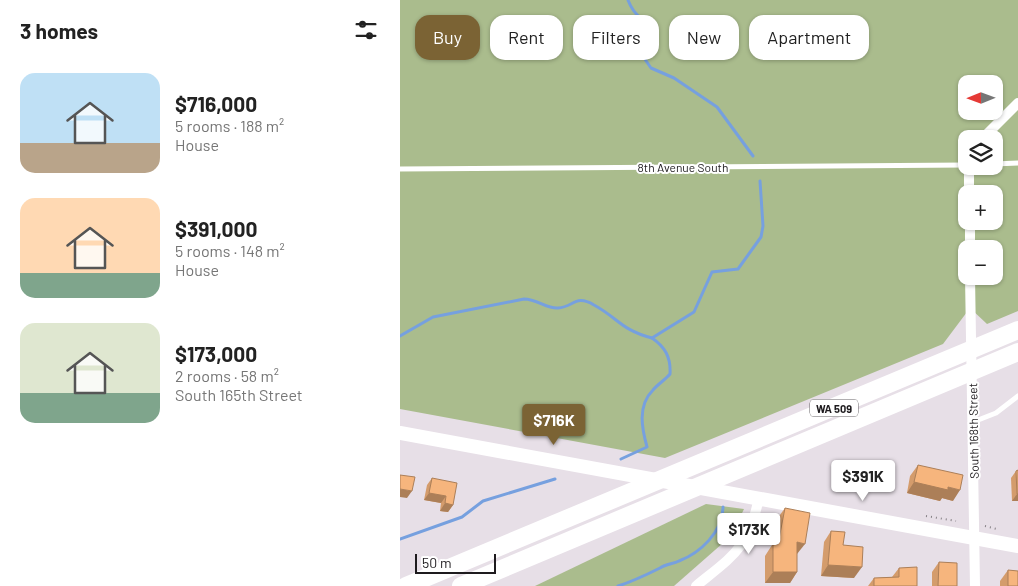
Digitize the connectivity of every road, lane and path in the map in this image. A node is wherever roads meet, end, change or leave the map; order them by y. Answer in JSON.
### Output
{"nodes":[{"id":1,"x":1018,"y":103,"type":"edge"},
{"id":2,"x":991,"y":130,"type":"edge"},
{"id":3,"x":1018,"y":163,"type":"edge"},
{"id":4,"x":1003,"y":164,"type":"edge"},
{"id":5,"x":958,"y":166,"type":"edge"},
{"id":6,"x":400,"y":169,"type":"edge"},
{"id":7,"x":970,"y":285,"type":"edge"},
{"id":8,"x":1015,"y":332,"type":"edge"},
{"id":9,"x":1016,"y":353,"type":"edge"},
{"id":10,"x":1018,"y":396,"type":"edge"},
{"id":11,"x":972,"y":422,"type":"junction"},
{"id":12,"x":400,"y":433,"type":"edge"},
{"id":13,"x":759,"y":497,"type":"junction"},
{"id":14,"x":974,"y":538,"type":"junction"},
{"id":15,"x":1018,"y":546,"type":"edge"},
{"id":16,"x":493,"y":574,"type":"junction"},
{"id":17,"x":406,"y":586,"type":"edge"},
{"id":18,"x":461,"y":586,"type":"edge"},
{"id":19,"x":474,"y":586,"type":"edge"},
{"id":20,"x":696,"y":586,"type":"edge"},
{"id":21,"x":975,"y":586,"type":"edge"}],
"edges":[{"from":1,"to":2,"type":"street"},
{"from":3,"to":4,"type":"lane"},
{"from":5,"to":6,"type":"lane","name":"8th Avenue South"},
{"from":7,"to":11,"type":"street","name":"South 168th Street"},
{"from":8,"to":17,"type":"highway","number":"WA 509"},
{"from":9,"to":16,"type":"highway","number":"WA 509"},
{"from":10,"to":11,"type":"lane"},
{"from":11,"to":14,"type":"street","name":"South 168th Street"},
{"from":12,"to":13,"type":"main road"},
{"from":13,"to":14,"type":"main road"},
{"from":13,"to":20,"type":"street"},
{"from":14,"to":15,"type":"main road"},
{"from":14,"to":21,"type":"street","name":"South 168th Street"},
{"from":16,"to":18,"type":"highway","number":"WA 509"},
{"from":16,"to":19,"type":"highway"}]}
